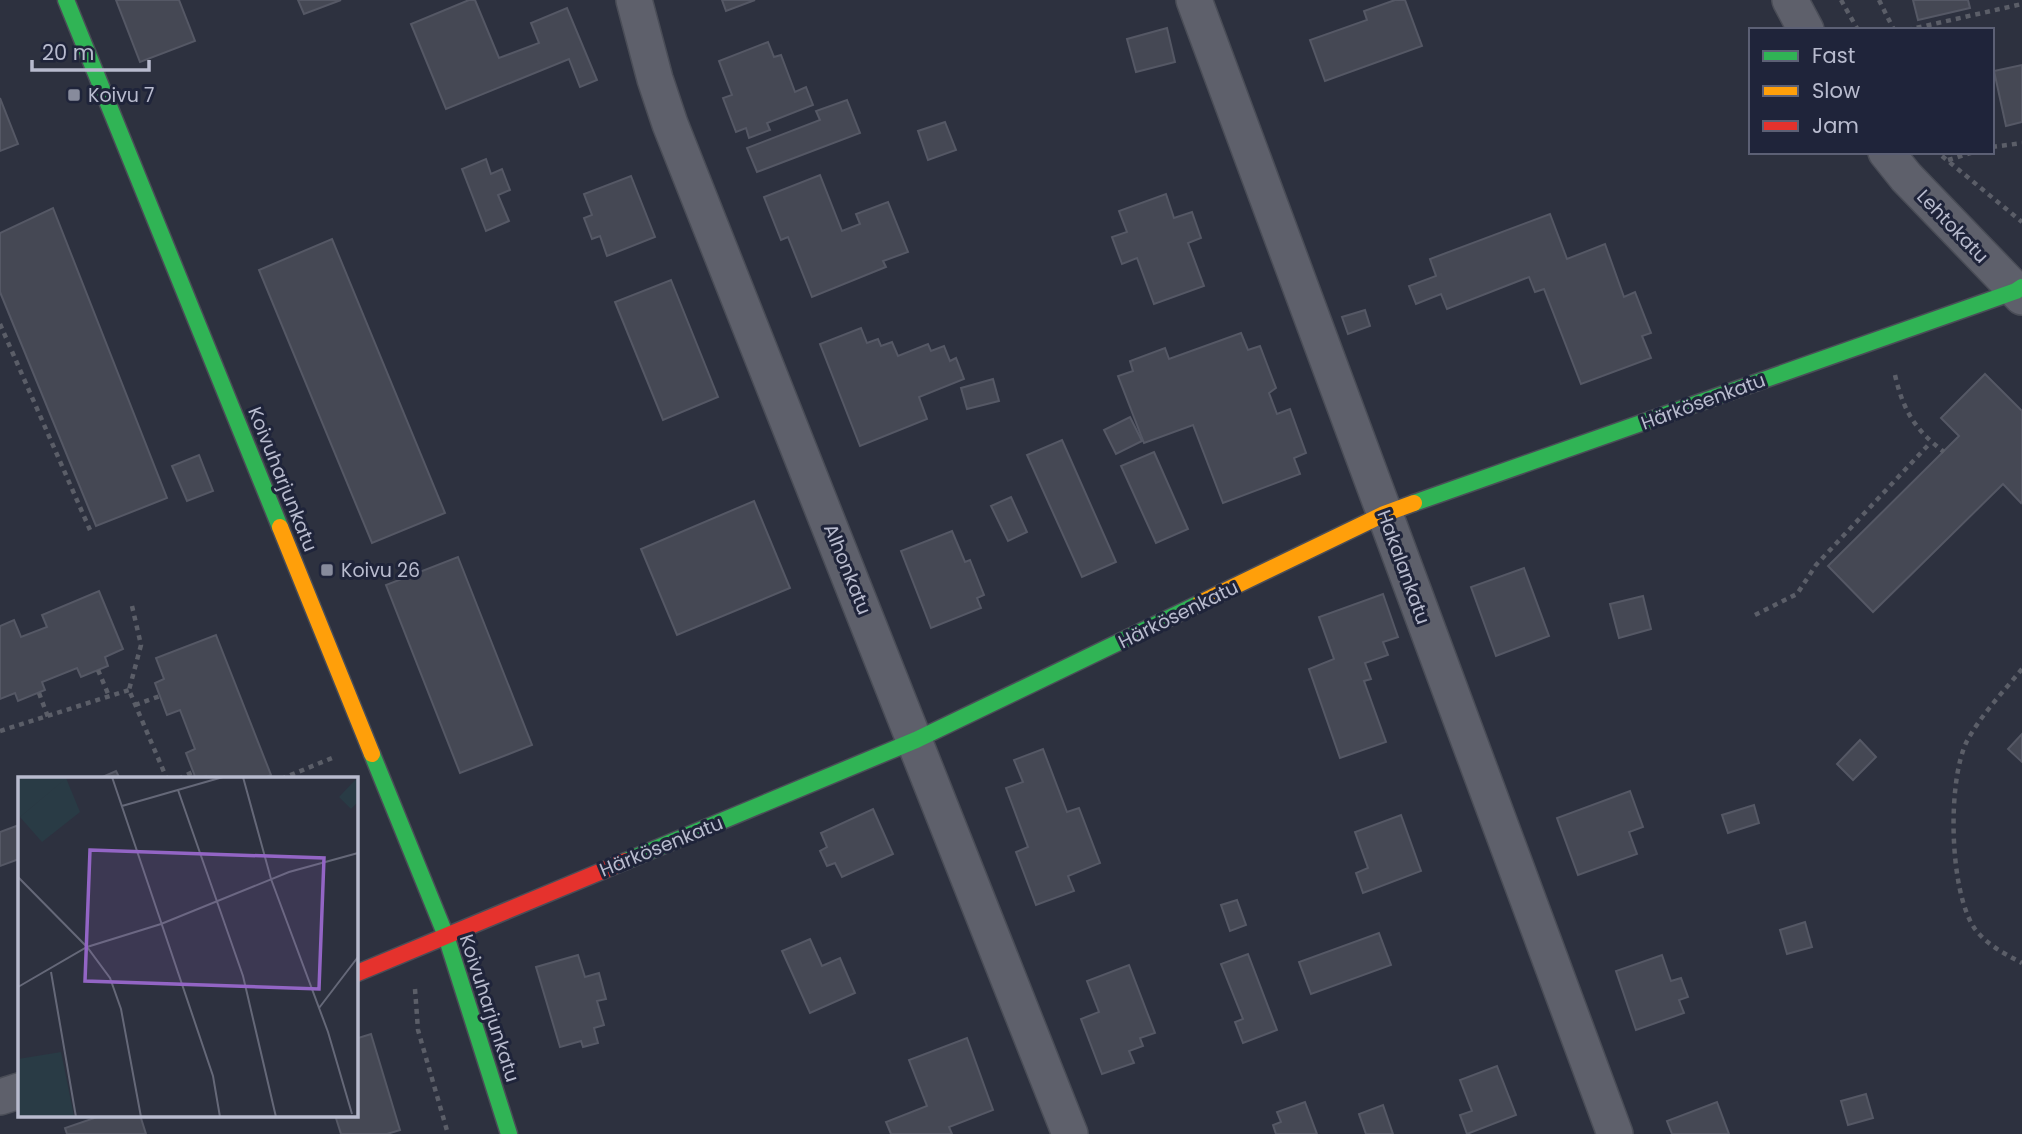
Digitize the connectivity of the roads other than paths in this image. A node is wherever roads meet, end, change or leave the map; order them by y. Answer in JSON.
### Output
{"nodes":[{"id":1,"x":66,"y":0,"type":"edge"},
{"id":2,"x":634,"y":0,"type":"edge"},
{"id":3,"x":1194,"y":0,"type":"edge"},
{"id":4,"x":1790,"y":0,"type":"edge"},
{"id":5,"x":1805,"y":28,"type":"edge"},
{"id":6,"x":1888,"y":154,"type":"edge"},
{"id":7,"x":2020,"y":292,"type":"edge"},
{"id":8,"x":1384,"y":514,"type":"junction"},
{"id":9,"x":916,"y":740,"type":"junction"},
{"id":10,"x":446,"y":936,"type":"junction"},
{"id":11,"x":357,"y":973,"type":"edge"},
{"id":12,"x":18,"y":1091,"type":"edge"},
{"id":13,"x":0,"y":1097,"type":"edge"},
{"id":14,"x":509,"y":1134,"type":"edge"},
{"id":15,"x":1070,"y":1134,"type":"edge"},
{"id":16,"x":1615,"y":1134,"type":"edge"}],
"edges":[{"from":1,"to":10,"type":"street","name":"Koivuharjunkatu"},
{"from":2,"to":9,"type":"street","name":"Alhonkatu"},
{"from":3,"to":8,"type":"street","name":"Hakalankatu"},
{"from":4,"to":5,"type":"street"},
{"from":6,"to":7,"type":"street","name":"Lehtokatu"},
{"from":7,"to":8,"type":"street","name":"Härkösenkatu"},
{"from":8,"to":9,"type":"street","name":"Härkösenkatu"},
{"from":8,"to":16,"type":"street","name":"Hakalankatu"},
{"from":9,"to":10,"type":"street","name":"Härkösenkatu"},
{"from":9,"to":15,"type":"street","name":"Alhonkatu"},
{"from":10,"to":11,"type":"street","name":"Härkösenkatu"},
{"from":10,"to":14,"type":"street","name":"Koivuharjunkatu"},
{"from":12,"to":13,"type":"street"}]}
